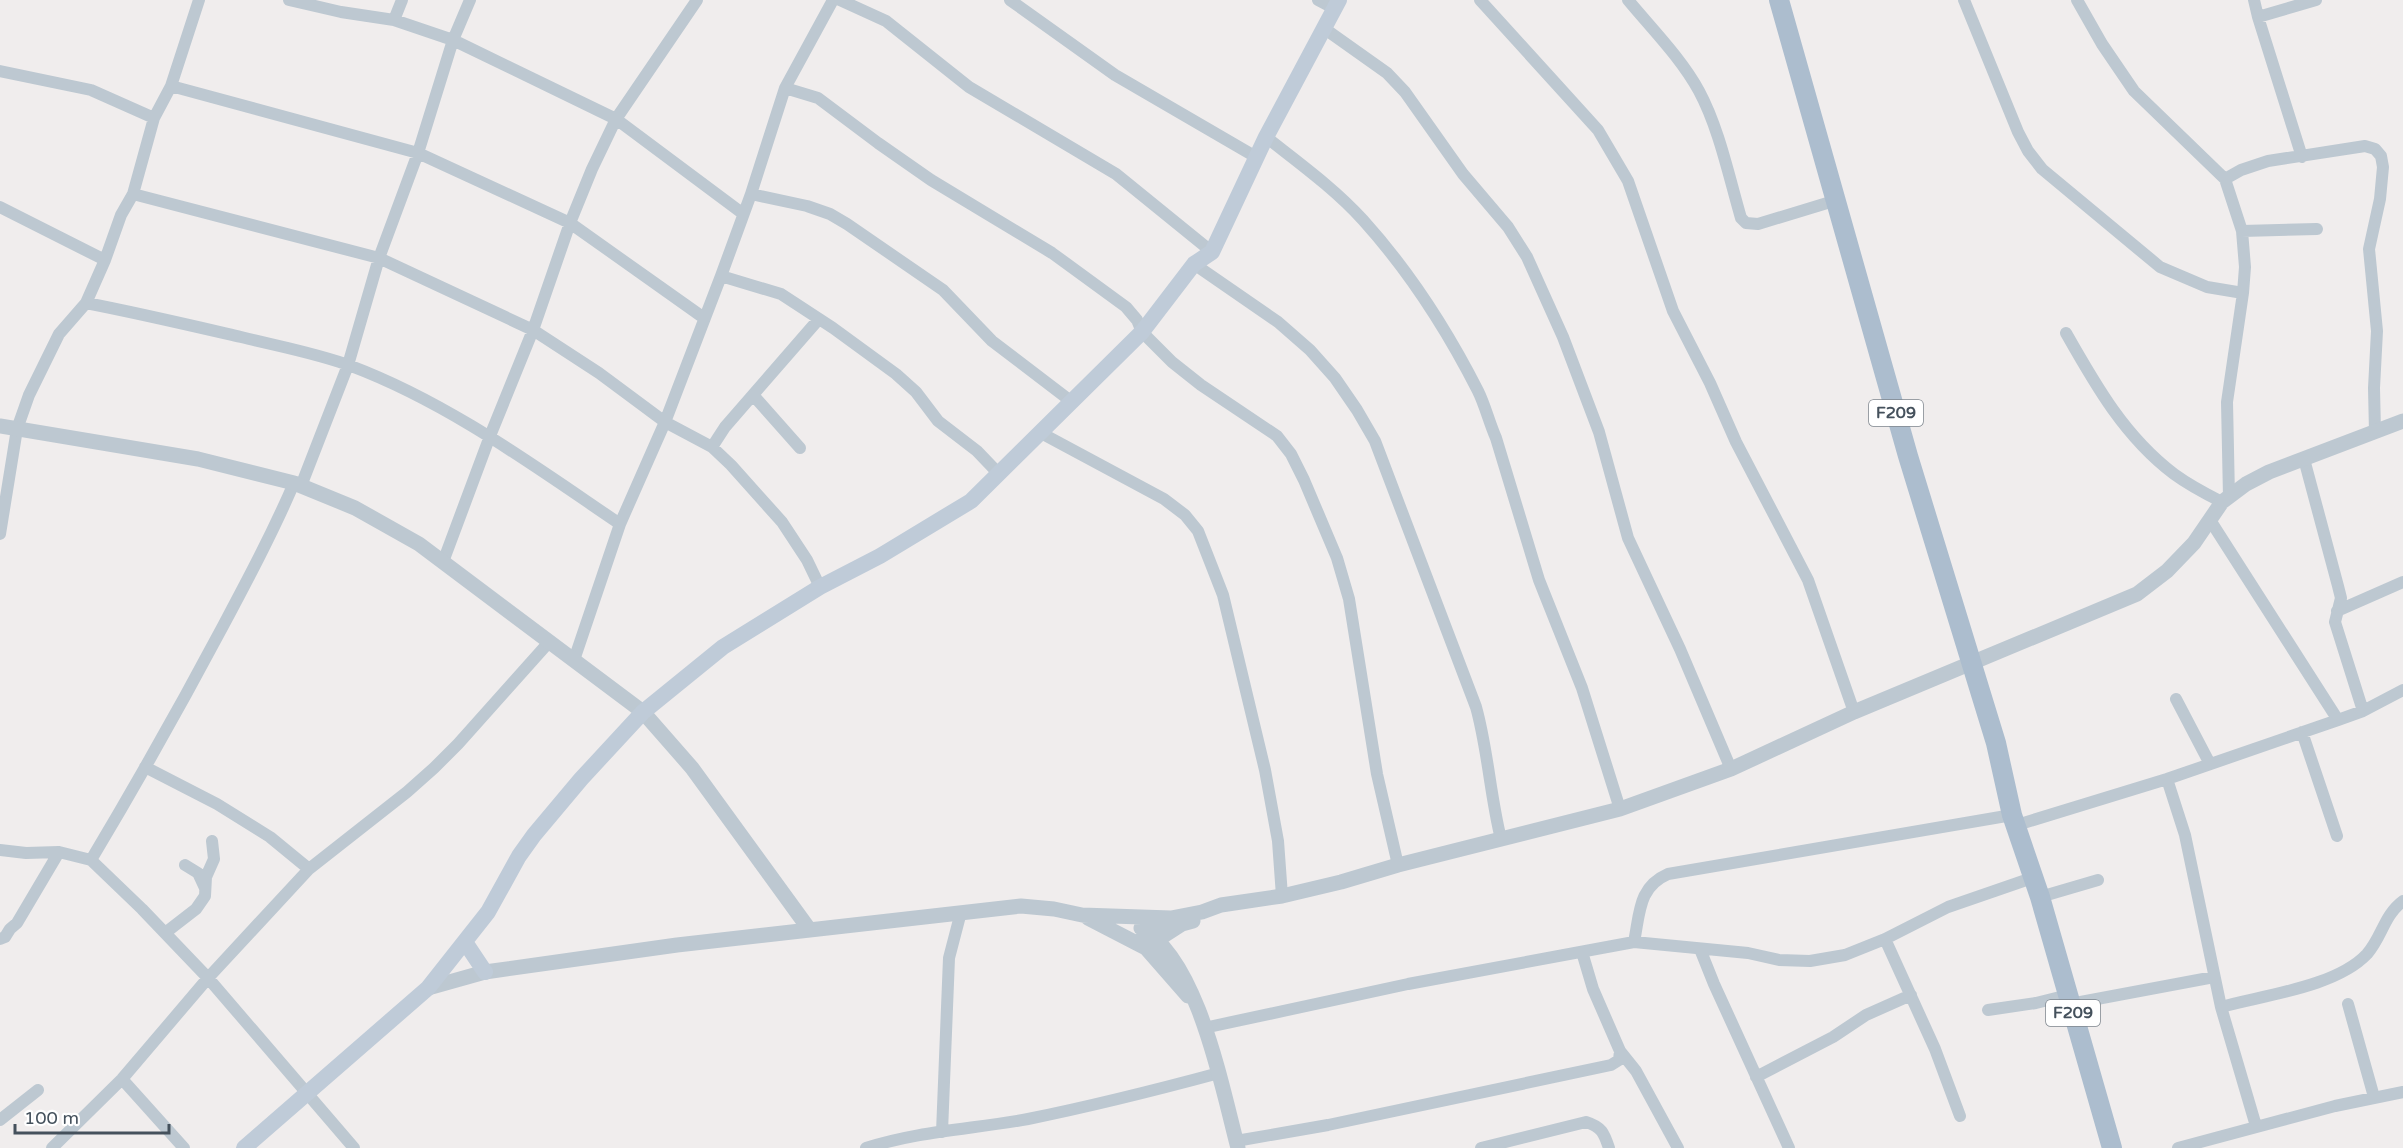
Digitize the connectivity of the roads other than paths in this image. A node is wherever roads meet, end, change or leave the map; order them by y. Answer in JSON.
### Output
{"nodes":[{"id":1,"x":199,"y":0,"type":"edge"},
{"id":2,"x":289,"y":0,"type":"edge"},
{"id":3,"x":402,"y":0,"type":"edge"},
{"id":4,"x":470,"y":0,"type":"edge"},
{"id":5,"x":833,"y":0,"type":"edge"},
{"id":6,"x":840,"y":0,"type":"edge"},
{"id":7,"x":1010,"y":0,"type":"edge"},
{"id":8,"x":1318,"y":0,"type":"edge"},
{"id":9,"x":1480,"y":0,"type":"edge"},
{"id":10,"x":1628,"y":0,"type":"edge"},
{"id":11,"x":1779,"y":0,"type":"edge"},
{"id":12,"x":1964,"y":0,"type":"edge"},
{"id":13,"x":2077,"y":0,"type":"edge"},
{"id":14,"x":2254,"y":0,"type":"edge"},
{"id":15,"x":2316,"y":0,"type":"edge"},
{"id":16,"x":694,"y":1,"type":"edge"},
{"id":17,"x":1337,"y":5,"type":"edge"},
{"id":18,"x":2258,"y":17,"type":"junction"},
{"id":19,"x":394,"y":20,"type":"junction"},
{"id":20,"x":1325,"y":29,"type":"junction"},
{"id":21,"x":453,"y":40,"type":"junction"},
{"id":22,"x":0,"y":71,"type":"edge"},
{"id":23,"x":171,"y":86,"type":"junction"},
{"id":24,"x":785,"y":88,"type":"junction"},
{"id":25,"x":154,"y":118,"type":"junction"},
{"id":26,"x":616,"y":119,"type":"junction"},
{"id":27,"x":1266,"y":137,"type":"junction"},
{"id":28,"x":418,"y":153,"type":"junction"},
{"id":29,"x":1256,"y":157,"type":"junction"},
{"id":30,"x":2302,"y":157,"type":"junction"},
{"id":31,"x":2225,"y":179,"type":"junction"},
{"id":32,"x":133,"y":194,"type":"junction"},
{"id":33,"x":751,"y":194,"type":"junction"},
{"id":34,"x":1837,"y":200,"type":"junction"},
{"id":35,"x":0,"y":207,"type":"edge"},
{"id":36,"x":742,"y":213,"type":"junction"},
{"id":37,"x":570,"y":223,"type":"junction"},
{"id":38,"x":2317,"y":229,"type":"dead end"},
{"id":39,"x":2242,"y":231,"type":"junction"},
{"id":40,"x":1212,"y":252,"type":"junction"},
{"id":41,"x":379,"y":258,"type":"junction"},
{"id":42,"x":105,"y":260,"type":"junction"},
{"id":43,"x":1194,"y":264,"type":"junction"},
{"id":44,"x":721,"y":276,"type":"junction"},
{"id":45,"x":2243,"y":293,"type":"junction"},
{"id":46,"x":86,"y":303,"type":"junction"},
{"id":47,"x":704,"y":318,"type":"junction"},
{"id":48,"x":818,"y":320,"type":"junction"},
{"id":49,"x":533,"y":330,"type":"junction"},
{"id":50,"x":1143,"y":332,"type":"junction"},
{"id":51,"x":2066,"y":333,"type":"dead end"},
{"id":52,"x":348,"y":365,"type":"junction"},
{"id":53,"x":753,"y":395,"type":"junction"},
{"id":54,"x":1072,"y":402,"type":"junction"},
{"id":55,"x":2403,"y":421,"type":"edge"},
{"id":56,"x":665,"y":422,"type":"junction"},
{"id":57,"x":0,"y":426,"type":"edge"},
{"id":58,"x":17,"y":429,"type":"junction"},
{"id":59,"x":2375,"y":432,"type":"junction"},
{"id":60,"x":1041,"y":433,"type":"junction"},
{"id":61,"x":490,"y":435,"type":"junction"},
{"id":62,"x":712,"y":447,"type":"junction"},
{"id":63,"x":800,"y":448,"type":"dead end"},
{"id":64,"x":2304,"y":459,"type":"junction"},
{"id":65,"x":999,"y":474,"type":"junction"},
{"id":66,"x":297,"y":484,"type":"junction"},
{"id":67,"x":2225,"y":499,"type":"junction"},
{"id":68,"x":2210,"y":520,"type":"junction"},
{"id":69,"x":620,"y":524,"type":"junction"},
{"id":70,"x":0,"y":534,"type":"edge"},
{"id":71,"x":443,"y":562,"type":"junction"},
{"id":72,"x":2403,"y":582,"type":"edge"},
{"id":73,"x":820,"y":587,"type":"junction"},
{"id":74,"x":2337,"y":611,"type":"junction"},
{"id":75,"x":550,"y":641,"type":"junction"},
{"id":76,"x":574,"y":660,"type":"junction"},
{"id":77,"x":1971,"y":662,"type":"junction"},
{"id":78,"x":2403,"y":690,"type":"edge"},
{"id":79,"x":2176,"y":699,"type":"dead end"},
{"id":80,"x":2362,"y":711,"type":"junction"},
{"id":81,"x":643,"y":712,"type":"junction"},
{"id":82,"x":1854,"y":712,"type":"junction"},
{"id":83,"x":2338,"y":720,"type":"junction"},
{"id":84,"x":2302,"y":732,"type":"junction"},
{"id":85,"x":2210,"y":764,"type":"junction"},
{"id":86,"x":145,"y":767,"type":"junction"},
{"id":87,"x":1731,"y":769,"type":"junction"},
{"id":88,"x":2167,"y":779,"type":"junction"},
{"id":89,"x":1620,"y":809,"type":"junction"},
{"id":90,"x":2014,"y":820,"type":"junction"},
{"id":91,"x":2337,"y":836,"type":"dead end"},
{"id":92,"x":1501,"y":839,"type":"junction"},
{"id":93,"x":212,"y":841,"type":"dead end"},
{"id":94,"x":0,"y":850,"type":"edge"},
{"id":95,"x":59,"y":852,"type":"junction"},
{"id":96,"x":91,"y":860,"type":"junction"},
{"id":97,"x":185,"y":865,"type":"dead end"},
{"id":98,"x":1398,"y":865,"type":"junction"},
{"id":99,"x":309,"y":869,"type":"junction"},
{"id":100,"x":2032,"y":878,"type":"junction"},
{"id":101,"x":2097,"y":880,"type":"dead end"},
{"id":102,"x":206,"y":889,"type":"junction"},
{"id":103,"x":1282,"y":896,"type":"junction"},
{"id":104,"x":2040,"y":897,"type":"junction"},
{"id":105,"x":2403,"y":901,"type":"edge"},
{"id":106,"x":961,"y":912,"type":"junction"},
{"id":107,"x":1082,"y":915,"type":"junction"},
{"id":108,"x":1106,"y":916,"type":"junction"},
{"id":109,"x":1176,"y":921,"type":"junction"},
{"id":110,"x":808,"y":929,"type":"junction"},
{"id":111,"x":165,"y":933,"type":"junction"},
{"id":112,"x":0,"y":939,"type":"edge"},
{"id":113,"x":1885,"y":939,"type":"junction"},
{"id":114,"x":1147,"y":941,"type":"junction"},
{"id":115,"x":465,"y":942,"type":"junction"},
{"id":116,"x":1634,"y":942,"type":"junction"},
{"id":117,"x":1700,"y":949,"type":"junction"},
{"id":118,"x":1582,"y":952,"type":"junction"},
{"id":119,"x":1182,"y":971,"type":"junction"},
{"id":120,"x":485,"y":972,"type":"junction"},
{"id":121,"x":2214,"y":977,"type":"junction"},
{"id":122,"x":208,"y":978,"type":"junction"},
{"id":123,"x":428,"y":988,"type":"junction"},
{"id":124,"x":1911,"y":995,"type":"junction"},
{"id":125,"x":2069,"y":1000,"type":"junction"},
{"id":126,"x":2348,"y":1004,"type":"dead end"},
{"id":127,"x":2221,"y":1007,"type":"junction"},
{"id":128,"x":1197,"y":1008,"type":"junction"},
{"id":129,"x":1988,"y":1010,"type":"dead end"},
{"id":130,"x":1204,"y":1028,"type":"junction"},
{"id":131,"x":1620,"y":1051,"type":"junction"},
{"id":132,"x":1219,"y":1073,"type":"junction"},
{"id":133,"x":1756,"y":1077,"type":"junction"},
{"id":134,"x":122,"y":1079,"type":"junction"},
{"id":135,"x":38,"y":1090,"type":"dead end"},
{"id":136,"x":308,"y":1092,"type":"junction"},
{"id":137,"x":2403,"y":1092,"type":"edge"},
{"id":138,"x":2374,"y":1097,"type":"junction"},
{"id":139,"x":1960,"y":1116,"type":"dead end"},
{"id":140,"x":0,"y":1120,"type":"edge"},
{"id":141,"x":2256,"y":1126,"type":"junction"},
{"id":142,"x":942,"y":1132,"type":"junction"},
{"id":143,"x":1237,"y":1145,"type":"edge"},
{"id":144,"x":52,"y":1148,"type":"edge"},
{"id":145,"x":184,"y":1148,"type":"edge"},
{"id":146,"x":244,"y":1148,"type":"edge"},
{"id":147,"x":354,"y":1148,"type":"edge"},
{"id":148,"x":866,"y":1148,"type":"edge"},
{"id":149,"x":1480,"y":1148,"type":"edge"},
{"id":150,"x":1609,"y":1148,"type":"edge"},
{"id":151,"x":1678,"y":1148,"type":"edge"},
{"id":152,"x":1789,"y":1148,"type":"edge"},
{"id":153,"x":2112,"y":1148,"type":"edge"},
{"id":154,"x":2178,"y":1148,"type":"edge"}],
"edges":[{"from":1,"to":23,"type":"street"},
{"from":2,"to":19,"type":"street"},
{"from":3,"to":19,"type":"street"},
{"from":4,"to":21,"type":"street"},
{"from":5,"to":24,"type":"street"},
{"from":6,"to":40,"type":"street"},
{"from":7,"to":29,"type":"street"},
{"from":8,"to":17,"type":"street"},
{"from":9,"to":82,"type":"street"},
{"from":10,"to":34,"type":"street"},
{"from":11,"to":34,"type":"main road","number":"F209"},
{"from":12,"to":45,"type":"street"},
{"from":13,"to":31,"type":"street"},
{"from":14,"to":18,"type":"street"},
{"from":15,"to":18,"type":"street"},
{"from":16,"to":26,"type":"street"},
{"from":17,"to":20,"type":"main road"},
{"from":18,"to":30,"type":"street"},
{"from":19,"to":21,"type":"street"},
{"from":20,"to":27,"type":"main road"},
{"from":20,"to":87,"type":"street"},
{"from":21,"to":26,"type":"street"},
{"from":21,"to":28,"type":"street"},
{"from":22,"to":25,"type":"street"},
{"from":23,"to":25,"type":"street"},
{"from":23,"to":28,"type":"street"},
{"from":24,"to":33,"type":"street"},
{"from":24,"to":50,"type":"street"},
{"from":25,"to":32,"type":"street"},
{"from":26,"to":36,"type":"street"},
{"from":26,"to":37,"type":"street"},
{"from":27,"to":29,"type":"main road"},
{"from":27,"to":89,"type":"street"},
{"from":28,"to":37,"type":"street"},
{"from":28,"to":41,"type":"street"},
{"from":29,"to":40,"type":"main road"},
{"from":30,"to":31,"type":"street"},
{"from":30,"to":59,"type":"street"},
{"from":31,"to":39,"type":"street"},
{"from":32,"to":41,"type":"street"},
{"from":32,"to":42,"type":"street"},
{"from":33,"to":36,"type":"street"},
{"from":33,"to":54,"type":"street"},
{"from":34,"to":77,"type":"main road","number":"F209"},
{"from":35,"to":42,"type":"street"},
{"from":36,"to":44,"type":"street"},
{"from":37,"to":47,"type":"street"},
{"from":37,"to":49,"type":"street"},
{"from":38,"to":39,"type":"street"},
{"from":39,"to":45,"type":"street"},
{"from":40,"to":43,"type":"main road"},
{"from":41,"to":49,"type":"street"},
{"from":41,"to":52,"type":"street"},
{"from":42,"to":46,"type":"street"},
{"from":43,"to":50,"type":"main road"},
{"from":43,"to":92,"type":"street"},
{"from":44,"to":47,"type":"street"},
{"from":44,"to":48,"type":"street"},
{"from":45,"to":67,"type":"street"},
{"from":46,"to":52,"type":"street"},
{"from":46,"to":58,"type":"street"},
{"from":47,"to":56,"type":"street"},
{"from":48,"to":53,"type":"street"},
{"from":48,"to":65,"type":"street"},
{"from":49,"to":56,"type":"street"},
{"from":49,"to":61,"type":"street"},
{"from":50,"to":54,"type":"main road"},
{"from":50,"to":98,"type":"street"},
{"from":51,"to":67,"type":"street"},
{"from":52,"to":61,"type":"street"},
{"from":52,"to":66,"type":"street"},
{"from":53,"to":62,"type":"street"},
{"from":53,"to":63,"type":"street"},
{"from":54,"to":60,"type":"main road"},
{"from":55,"to":59,"type":"street"},
{"from":56,"to":62,"type":"street"},
{"from":56,"to":69,"type":"street"},
{"from":57,"to":58,"type":"street"},
{"from":58,"to":66,"type":"street"},
{"from":58,"to":70,"type":"street"},
{"from":59,"to":64,"type":"street"},
{"from":60,"to":65,"type":"main road"},
{"from":60,"to":103,"type":"street"},
{"from":61,"to":69,"type":"street"},
{"from":61,"to":71,"type":"street"},
{"from":62,"to":73,"type":"street"},
{"from":64,"to":67,"type":"street"},
{"from":64,"to":74,"type":"street"},
{"from":65,"to":73,"type":"main road"},
{"from":66,"to":71,"type":"street"},
{"from":66,"to":86,"type":"street"},
{"from":67,"to":68,"type":"street"},
{"from":68,"to":77,"type":"street"},
{"from":68,"to":83,"type":"street"},
{"from":69,"to":76,"type":"street"},
{"from":71,"to":75,"type":"street"},
{"from":72,"to":74,"type":"street"},
{"from":73,"to":81,"type":"main road"},
{"from":74,"to":80,"type":"street"},
{"from":75,"to":76,"type":"street"},
{"from":75,"to":99,"type":"street"},
{"from":76,"to":81,"type":"street"},
{"from":77,"to":82,"type":"street"},
{"from":77,"to":90,"type":"main road","number":"F209"},
{"from":78,"to":80,"type":"street"},
{"from":79,"to":85,"type":"street"},
{"from":80,"to":83,"type":"street"},
{"from":81,"to":110,"type":"street"},
{"from":81,"to":115,"type":"main road"},
{"from":82,"to":87,"type":"street"},
{"from":83,"to":84,"type":"street"},
{"from":84,"to":85,"type":"street"},
{"from":84,"to":91,"type":"street"},
{"from":85,"to":88,"type":"street"},
{"from":86,"to":96,"type":"street"},
{"from":86,"to":99,"type":"street"},
{"from":87,"to":89,"type":"street"},
{"from":88,"to":90,"type":"street"},
{"from":88,"to":121,"type":"street"},
{"from":89,"to":92,"type":"street"},
{"from":90,"to":100,"type":"main road","number":"F209"},
{"from":90,"to":116,"type":"street"},
{"from":92,"to":98,"type":"street"},
{"from":93,"to":102,"type":"street"},
{"from":94,"to":95,"type":"street"},
{"from":95,"to":96,"type":"street"},
{"from":95,"to":112,"type":"street"},
{"from":96,"to":111,"type":"street"},
{"from":97,"to":102,"type":"street"},
{"from":98,"to":103,"type":"street"},
{"from":99,"to":122,"type":"street"},
{"from":100,"to":104,"type":"main road","number":"F209"},
{"from":100,"to":113,"type":"street"},
{"from":101,"to":104,"type":"street"},
{"from":102,"to":111,"type":"street"},
{"from":103,"to":109,"type":"street"},
{"from":104,"to":125,"type":"main road","number":"F209"},
{"from":105,"to":127,"type":"street"},
{"from":106,"to":107,"type":"street"},
{"from":106,"to":110,"type":"street"},
{"from":106,"to":142,"type":"street"},
{"from":107,"to":108,"type":"street"},
{"from":107,"to":114,"type":"street"},
{"from":108,"to":109,"type":"street"},
{"from":108,"to":114,"type":"street"},
{"from":109,"to":114,"type":"street"},
{"from":109,"to":119,"type":"street"},
{"from":110,"to":120,"type":"street"},
{"from":111,"to":122,"type":"street"},
{"from":113,"to":117,"type":"street"},
{"from":113,"to":124,"type":"street"},
{"from":114,"to":119,"type":"street"},
{"from":114,"to":128,"type":"street"},
{"from":115,"to":120,"type":"main road"},
{"from":115,"to":123,"type":"main road"},
{"from":116,"to":117,"type":"street"},
{"from":116,"to":118,"type":"street"},
{"from":117,"to":133,"type":"street"},
{"from":118,"to":130,"type":"street"},
{"from":118,"to":131,"type":"street"},
{"from":119,"to":128,"type":"street"},
{"from":120,"to":123,"type":"street"},
{"from":121,"to":125,"type":"street"},
{"from":121,"to":127,"type":"street"},
{"from":122,"to":134,"type":"street"},
{"from":122,"to":136,"type":"street"},
{"from":123,"to":136,"type":"main road"},
{"from":124,"to":133,"type":"street"},
{"from":124,"to":139,"type":"street"},
{"from":125,"to":129,"type":"street"},
{"from":125,"to":153,"type":"main road","number":"F209"},
{"from":126,"to":138,"type":"street"},
{"from":127,"to":141,"type":"street"},
{"from":128,"to":130,"type":"street"},
{"from":130,"to":132,"type":"street"},
{"from":131,"to":143,"type":"street"},
{"from":131,"to":151,"type":"street"},
{"from":132,"to":142,"type":"street"},
{"from":132,"to":143,"type":"street"},
{"from":133,"to":152,"type":"street"},
{"from":134,"to":144,"type":"street"},
{"from":134,"to":145,"type":"street"},
{"from":135,"to":140,"type":"street"},
{"from":136,"to":146,"type":"main road"},
{"from":136,"to":147,"type":"street"},
{"from":137,"to":138,"type":"street"},
{"from":138,"to":141,"type":"street"},
{"from":141,"to":154,"type":"street"},
{"from":142,"to":148,"type":"street"},
{"from":149,"to":150,"type":"street"}]}
